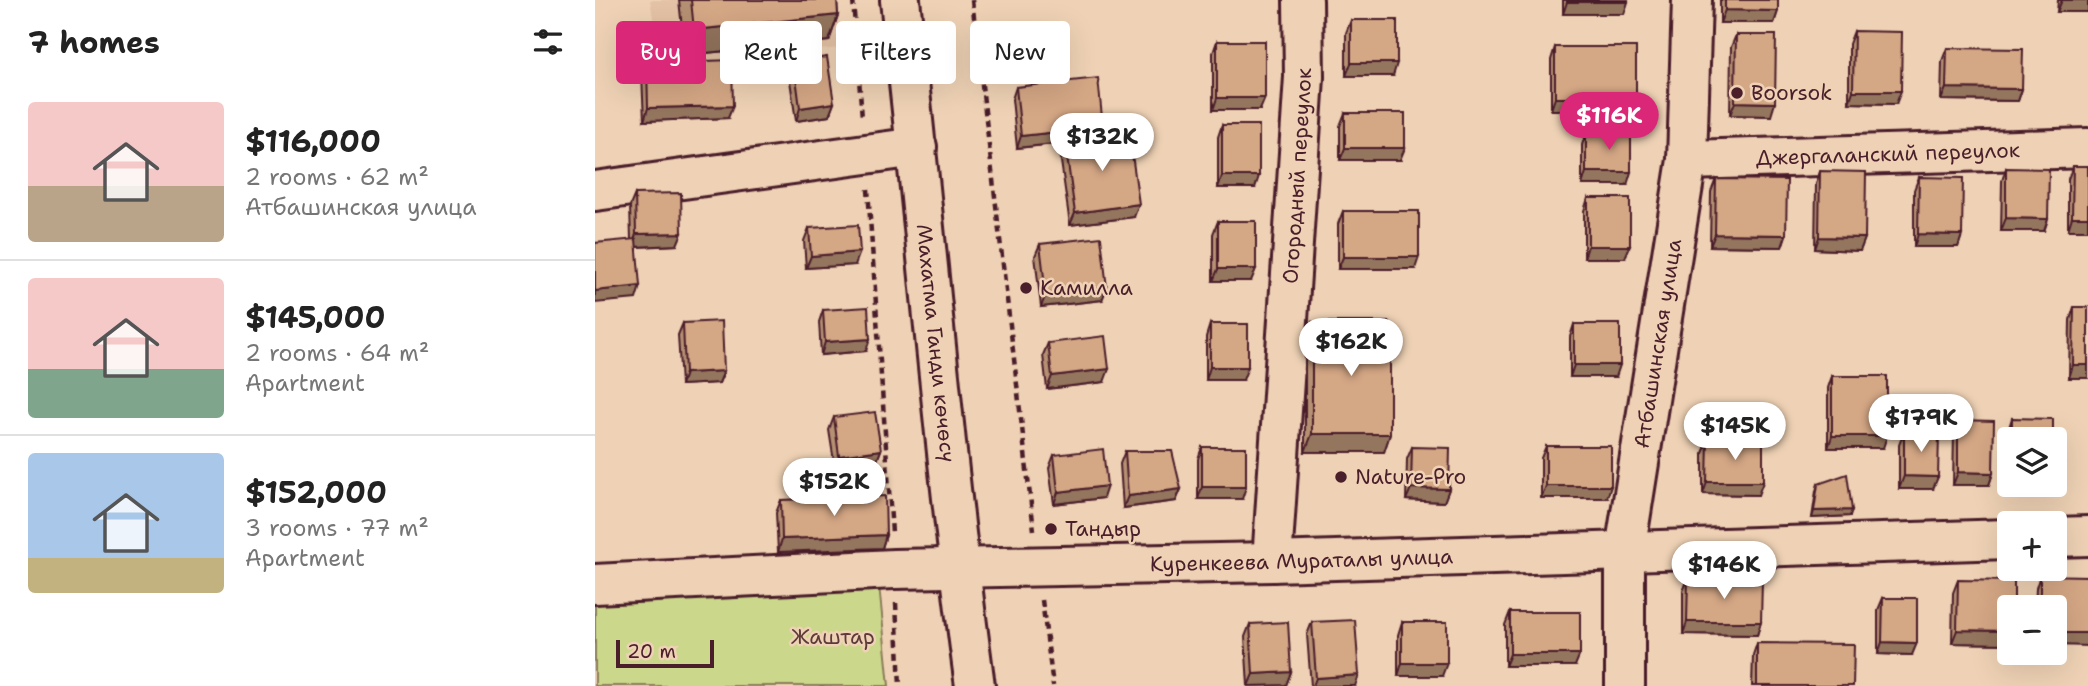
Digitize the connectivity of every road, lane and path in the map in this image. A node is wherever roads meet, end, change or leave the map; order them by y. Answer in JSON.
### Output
{"nodes":[{"id":1,"x":853,"y":0,"type":"edge"},
{"id":2,"x":900,"y":0,"type":"edge"},
{"id":3,"x":972,"y":0,"type":"edge"},
{"id":4,"x":1303,"y":0,"type":"edge"},
{"id":5,"x":1692,"y":0,"type":"edge"},
{"id":6,"x":917,"y":148,"type":"junction"},
{"id":7,"x":2088,"y":148,"type":"edge"},
{"id":8,"x":865,"y":155,"type":"junction"},
{"id":9,"x":1687,"y":160,"type":"junction"},
{"id":10,"x":595,"y":191,"type":"edge"},
{"id":11,"x":1035,"y":531,"type":"dead end"},
{"id":12,"x":892,"y":536,"type":"dead end"},
{"id":13,"x":2088,"y":536,"type":"edge"},
{"id":14,"x":2067,"y":537,"type":"edge"},
{"id":15,"x":1997,"y":539,"type":"edge"},
{"id":16,"x":1625,"y":551,"type":"junction"},
{"id":17,"x":1272,"y":562,"type":"junction"},
{"id":18,"x":959,"y":568,"type":"junction"},
{"id":19,"x":595,"y":584,"type":"edge"},
{"id":20,"x":1041,"y":588,"type":"dead end"},
{"id":21,"x":895,"y":592,"type":"dead end"},
{"id":22,"x":900,"y":686,"type":"edge"},
{"id":23,"x":975,"y":686,"type":"edge"},
{"id":24,"x":1053,"y":686,"type":"edge"},
{"id":25,"x":1625,"y":686,"type":"edge"}],
"edges":[{"from":1,"to":8,"type":"path"},
{"from":2,"to":6,"type":"street","name":"Махатма Ганди көчөсү"},
{"from":3,"to":11,"type":"path"},
{"from":4,"to":17,"type":"street","name":"Огородный переулок"},
{"from":5,"to":9,"type":"street","name":"Атбашинская улица"},
{"from":6,"to":8,"type":"street"},
{"from":6,"to":18,"type":"street","name":"Махатма Ганди көчөсү"},
{"from":7,"to":9,"type":"street","name":"Джергаланский переулок"},
{"from":8,"to":10,"type":"street"},
{"from":8,"to":12,"type":"path"},
{"from":9,"to":16,"type":"street","name":"Атбашинская улица"},
{"from":13,"to":14,"type":"street"},
{"from":15,"to":16,"type":"street","name":"Куренкеева Мураталы улица"},
{"from":16,"to":17,"type":"street","name":"Куренкеева Мураталы улица"},
{"from":16,"to":25,"type":"street","name":"Атбашинская улица"},
{"from":17,"to":18,"type":"street","name":"Куренкеева Мураталы улица"},
{"from":18,"to":19,"type":"street","name":"Куренкеева Мураталы улица"},
{"from":18,"to":23,"type":"street","name":"Махатма Ганди көчөсү"},
{"from":20,"to":24,"type":"path"},
{"from":21,"to":22,"type":"path"}]}
